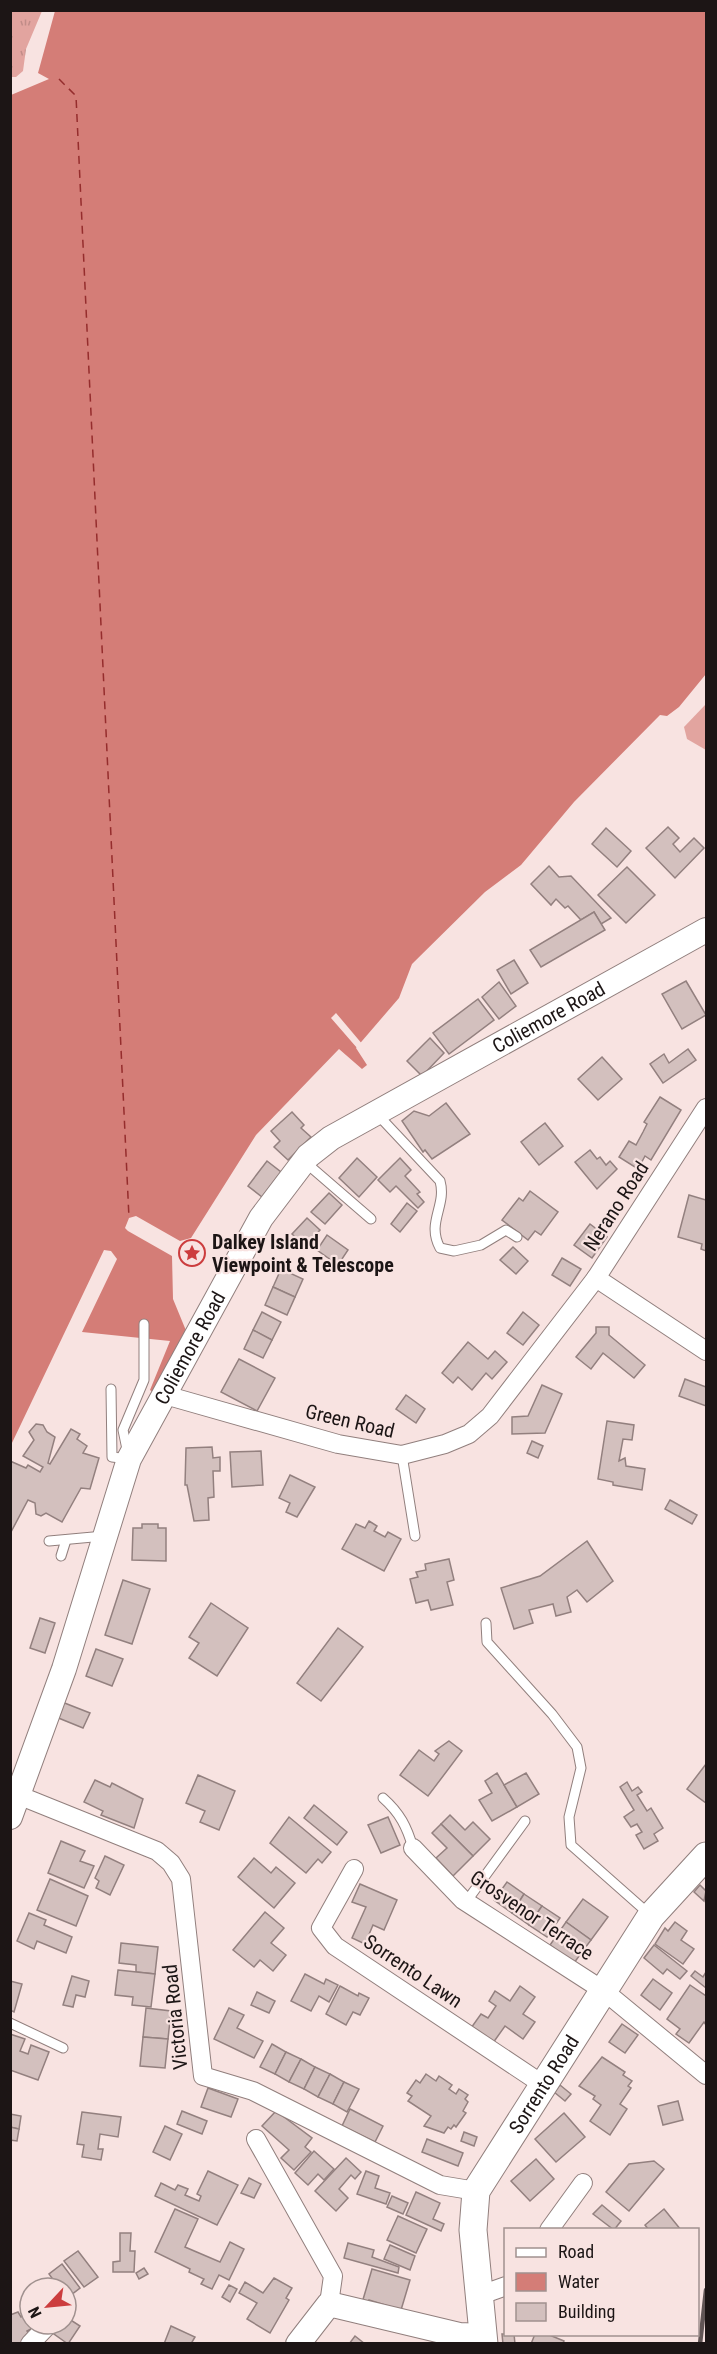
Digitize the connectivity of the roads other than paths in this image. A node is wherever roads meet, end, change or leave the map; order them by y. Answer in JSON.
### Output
{"nodes":[{"id":1,"x":706,"y":930,"type":"edge"},
{"id":2,"x":706,"y":1108,"type":"edge"},
{"id":3,"x":376,"y":1113,"type":"junction"},
{"id":4,"x":304,"y":1161,"type":"junction"},
{"id":5,"x":371,"y":1219,"type":"dead end"},
{"id":6,"x":517,"y":1237,"type":"dead end"},
{"id":7,"x":596,"y":1278,"type":"junction"},
{"id":8,"x":144,"y":1324,"type":"dead end"},
{"id":9,"x":706,"y":1351,"type":"edge"},
{"id":10,"x":111,"y":1389,"type":"dead end"},
{"id":11,"x":165,"y":1395,"type":"junction"},
{"id":12,"x":402,"y":1455,"type":"junction"},
{"id":13,"x":129,"y":1459,"type":"junction"},
{"id":14,"x":104,"y":1536,"type":"junction"},
{"id":15,"x":415,"y":1536,"type":"dead end"},
{"id":16,"x":66,"y":1540,"type":"junction"},
{"id":17,"x":48,"y":1541,"type":"dead end"},
{"id":18,"x":61,"y":1556,"type":"dead end"},
{"id":19,"x":486,"y":1623,"type":"dead end"},
{"id":20,"x":383,"y":1798,"type":"dead end"},
{"id":21,"x":14,"y":1806,"type":"edge"},
{"id":22,"x":525,"y":1821,"type":"dead end"},
{"id":23,"x":413,"y":1848,"type":"joint"},
{"id":24,"x":706,"y":1856,"type":"edge"},
{"id":25,"x":354,"y":1869,"type":"dead end"},
{"id":26,"x":466,"y":1902,"type":"junction"},
{"id":27,"x":651,"y":1916,"type":"junction"},
{"id":28,"x":604,"y":1991,"type":"junction"},
{"id":29,"x":10,"y":2023,"type":"edge"},
{"id":30,"x":63,"y":2048,"type":"dead end"},
{"id":31,"x":706,"y":2075,"type":"edge"},
{"id":32,"x":542,"y":2084,"type":"junction"},
{"id":33,"x":256,"y":2139,"type":"dead end"},
{"id":34,"x":583,"y":2183,"type":"dead end"},
{"id":35,"x":476,"y":2191,"type":"junction"},
{"id":36,"x":550,"y":2228,"type":"edge"},
{"id":37,"x":504,"y":2287,"type":"edge"},
{"id":38,"x":477,"y":2290,"type":"junction"},
{"id":39,"x":329,"y":2304,"type":"junction"},
{"id":40,"x":484,"y":2340,"type":"edge"},
{"id":41,"x":298,"y":2343,"type":"edge"}],
"edges":[{"from":1,"to":3,"type":"street","name":"Coliemore Road"},
{"from":2,"to":7,"type":"street","name":"Nerano Road"},
{"from":3,"to":4,"type":"street","name":"Coliemore Road"},
{"from":3,"to":6,"type":"lane"},
{"from":4,"to":5,"type":"lane"},
{"from":4,"to":11,"type":"street","name":"Coliemore Road"},
{"from":7,"to":9,"type":"street","name":"Nerano Road"},
{"from":7,"to":12,"type":"street","name":"Green Road"},
{"from":8,"to":13,"type":"lane"},
{"from":10,"to":13,"type":"lane"},
{"from":11,"to":12,"type":"street","name":"Green Road"},
{"from":11,"to":13,"type":"street","name":"Coliemore Road"},
{"from":12,"to":15,"type":"lane"},
{"from":13,"to":14,"type":"street","name":"Coliemore Road"},
{"from":14,"to":16,"type":"lane"},
{"from":14,"to":21,"type":"street","name":"Coliemore Road"},
{"from":16,"to":17,"type":"lane"},
{"from":16,"to":18,"type":"lane"},
{"from":19,"to":27,"type":"lane"},
{"from":20,"to":23,"type":"lane"},
{"from":21,"to":35,"type":"street","name":"Victoria Road"},
{"from":22,"to":26,"type":"lane"},
{"from":23,"to":26,"type":"street","name":"Grosvenor Terrace"},
{"from":24,"to":27,"type":"main road","name":"Sorrento Road"},
{"from":25,"to":32,"type":"street","name":"Sorrento Lawn"},
{"from":26,"to":28,"type":"street","name":"Grosvenor Terrace"},
{"from":27,"to":28,"type":"main road","name":"Sorrento Road"},
{"from":28,"to":31,"type":"street","name":"Grosvenor Terrace"},
{"from":28,"to":32,"type":"main road","name":"Sorrento Road"},
{"from":29,"to":30,"type":"lane"},
{"from":32,"to":35,"type":"main road","name":"Sorrento Road"},
{"from":33,"to":39,"type":"street"},
{"from":34,"to":36,"type":"street"},
{"from":35,"to":38,"type":"main road","name":"Sorrento Road"},
{"from":37,"to":38,"type":"street"},
{"from":38,"to":40,"type":"main road","name":"Sorrento Road"},
{"from":39,"to":40,"type":"street"},
{"from":39,"to":41,"type":"street"}]}
